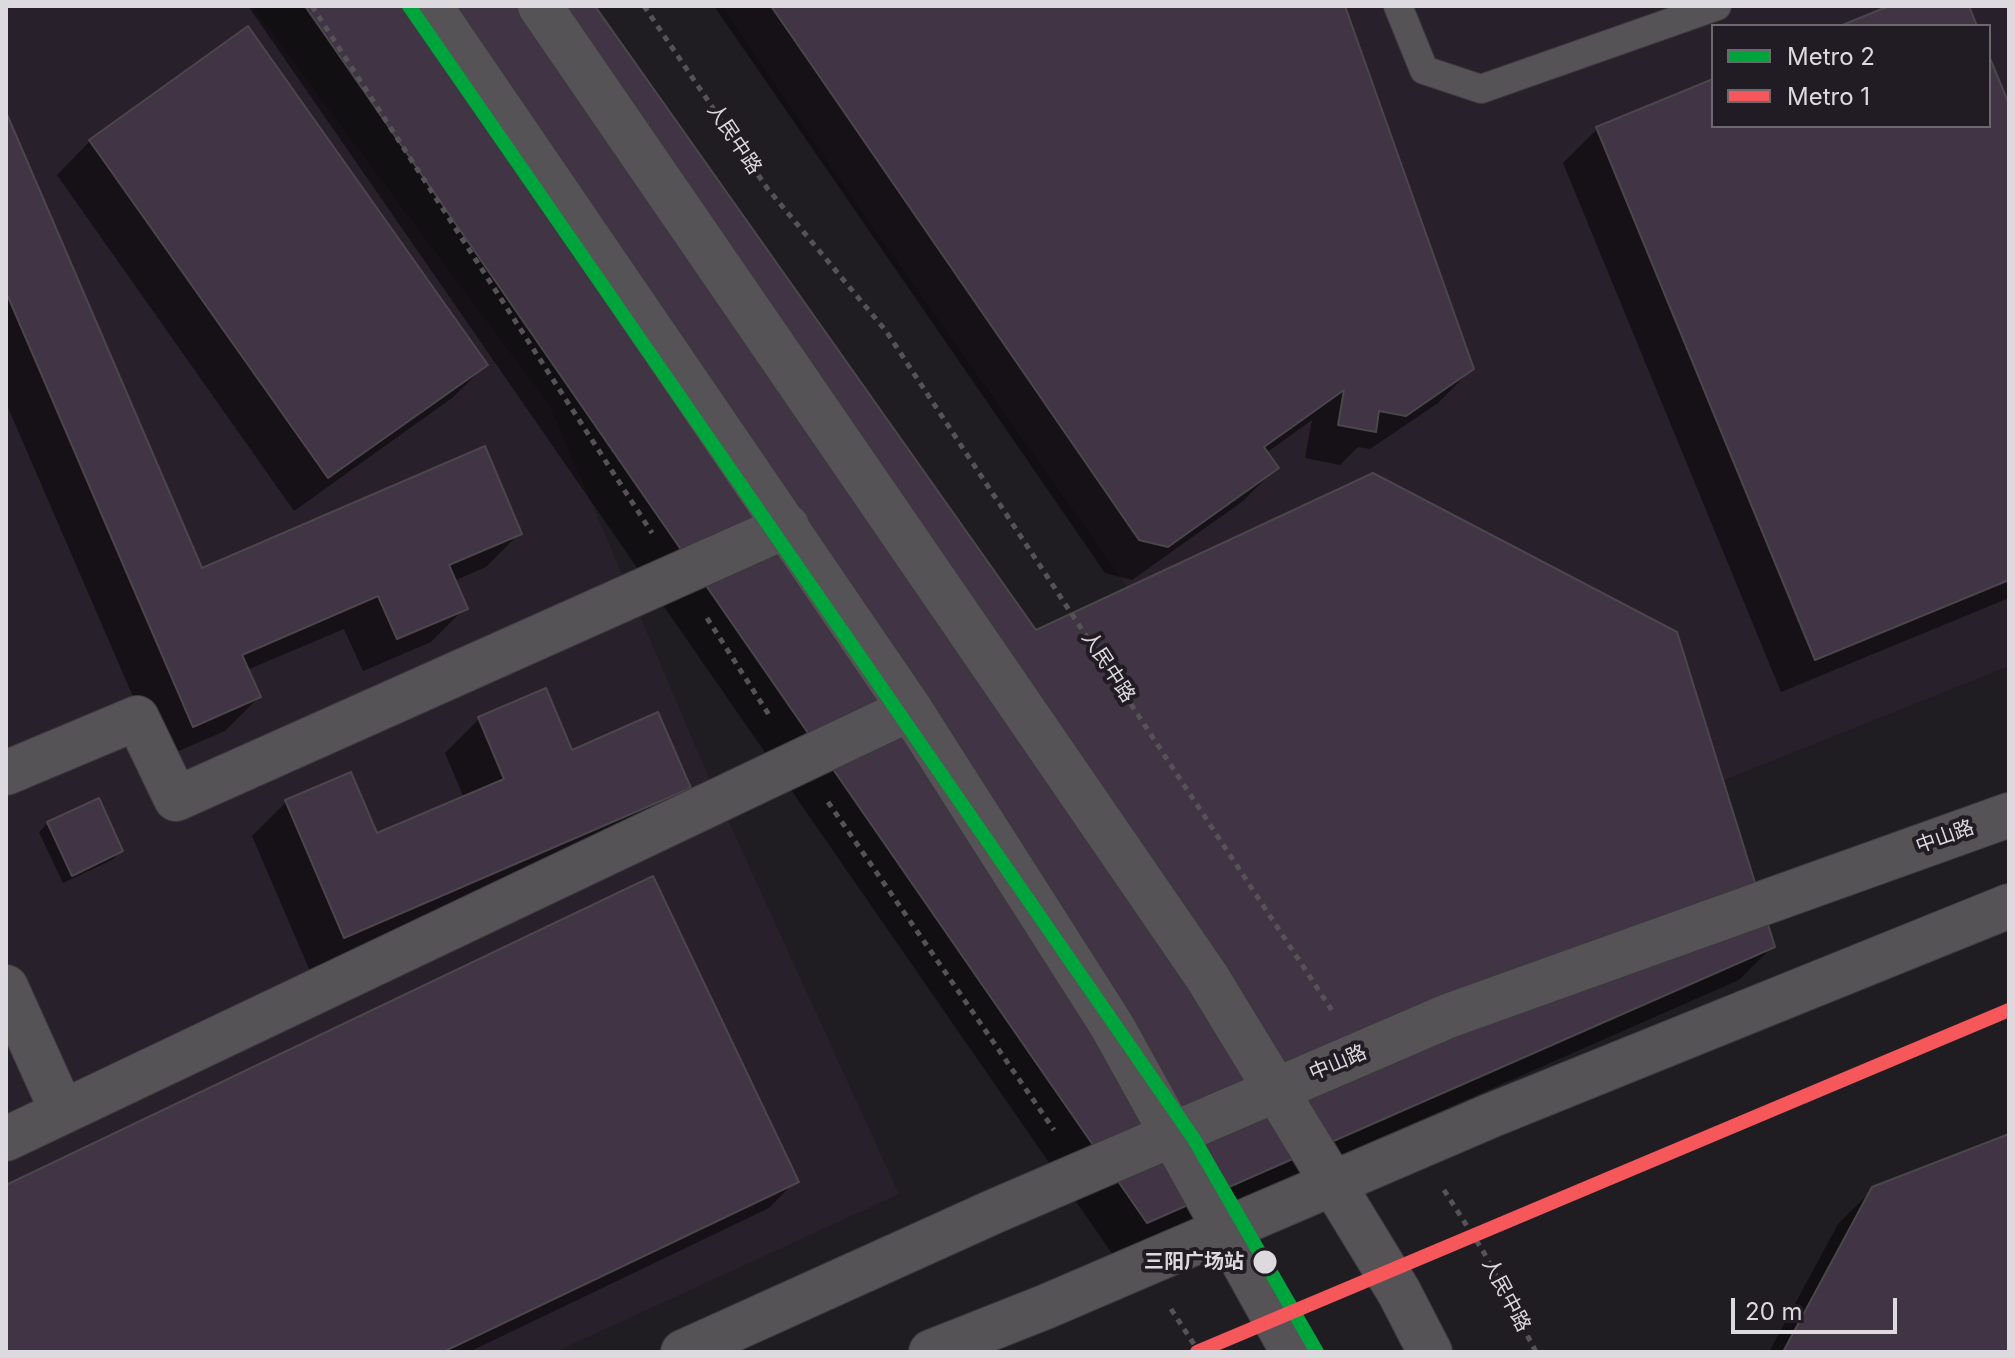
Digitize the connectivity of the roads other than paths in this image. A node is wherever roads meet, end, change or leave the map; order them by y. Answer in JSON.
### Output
{"nodes":[{"id":1,"x":430,"y":6,"type":"edge"},
{"id":2,"x":540,"y":6,"type":"edge"},
{"id":3,"x":1398,"y":6,"type":"edge"},
{"id":4,"x":1717,"y":6,"type":"edge"},
{"id":5,"x":787,"y":526,"type":"junction"},
{"id":6,"x":910,"y":709,"type":"junction"},
{"id":7,"x":6,"y":773,"type":"edge"},
{"id":8,"x":2009,"y":815,"type":"edge"},
{"id":9,"x":2009,"y":906,"type":"edge"},
{"id":10,"x":6,"y":987,"type":"edge"},
{"id":11,"x":1276,"y":1090,"type":"junction"},
{"id":12,"x":62,"y":1111,"type":"junction"},
{"id":13,"x":1173,"y":1134,"type":"junction"},
{"id":14,"x":6,"y":1139,"type":"edge"},
{"id":15,"x":1332,"y":1184,"type":"junction"},
{"id":16,"x":1225,"y":1230,"type":"junction"},
{"id":17,"x":683,"y":1352,"type":"edge"},
{"id":18,"x":931,"y":1352,"type":"edge"},
{"id":19,"x":1293,"y":1352,"type":"edge"},
{"id":20,"x":1430,"y":1352,"type":"edge"}],
"edges":[{"from":1,"to":5,"type":"main road"},
{"from":2,"to":11,"type":"main road"},
{"from":3,"to":4,"type":"lane"},
{"from":5,"to":6,"type":"main road"},
{"from":5,"to":7,"type":"main road"},
{"from":6,"to":12,"type":"main road"},
{"from":6,"to":13,"type":"main road"},
{"from":8,"to":11,"type":"main road","name":"中山路"},
{"from":9,"to":15,"type":"main road"},
{"from":10,"to":12,"type":"main road"},
{"from":11,"to":13,"type":"main road","name":"中山路"},
{"from":11,"to":15,"type":"main road"},
{"from":12,"to":14,"type":"main road"},
{"from":13,"to":16,"type":"main road"},
{"from":13,"to":17,"type":"main road","name":"中山路"},
{"from":15,"to":16,"type":"main road"},
{"from":15,"to":20,"type":"main road"},
{"from":16,"to":18,"type":"main road"},
{"from":16,"to":19,"type":"main road"}]}
